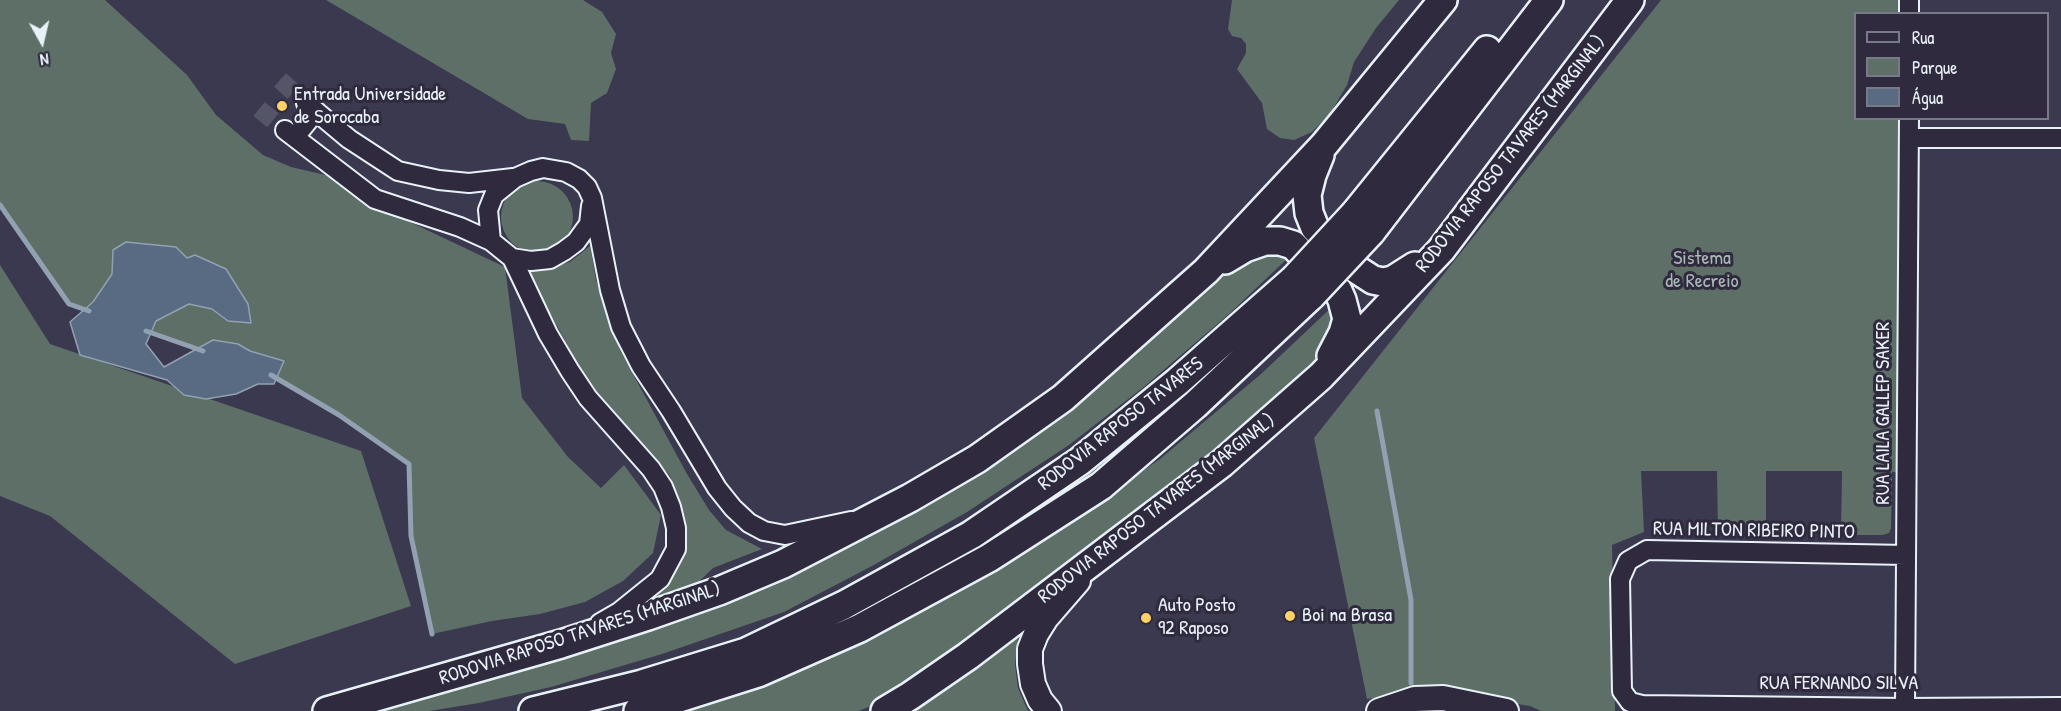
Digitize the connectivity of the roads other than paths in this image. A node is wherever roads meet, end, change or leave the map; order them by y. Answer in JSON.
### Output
{"nodes":[{"id":1,"x":1443,"y":0,"type":"edge"},
{"id":2,"x":1527,"y":0,"type":"edge"},
{"id":3,"x":1550,"y":0,"type":"edge"},
{"id":4,"x":1630,"y":0,"type":"edge"},
{"id":5,"x":1909,"y":120,"type":"edge"},
{"id":6,"x":1909,"y":138,"type":"junction"},
{"id":7,"x":2061,"y":138,"type":"edge"},
{"id":8,"x":1324,"y":145,"type":"junction"},
{"id":9,"x":515,"y":177,"type":"junction"},
{"id":10,"x":592,"y":198,"type":"junction"},
{"id":11,"x":1363,"y":223,"type":"junction"},
{"id":12,"x":491,"y":241,"type":"junction"},
{"id":13,"x":1441,"y":250,"type":"junction"},
{"id":14,"x":512,"y":258,"type":"junction"},
{"id":15,"x":1206,"y":271,"type":"junction"},
{"id":16,"x":1302,"y":288,"type":"junction"},
{"id":17,"x":1321,"y":376,"type":"junction"},
{"id":18,"x":874,"y":516,"type":"junction"},
{"id":19,"x":1906,"y":555,"type":"junction"},
{"id":20,"x":1097,"y":559,"type":"junction"},
{"id":21,"x":561,"y":644,"type":"junction"},
{"id":22,"x":1622,"y":691,"type":"joint"},
{"id":23,"x":1437,"y":704,"type":"edge"},
{"id":24,"x":2061,"y":706,"type":"edge"},
{"id":25,"x":1905,"y":708,"type":"junction"},
{"id":26,"x":327,"y":711,"type":"edge"},
{"id":27,"x":534,"y":711,"type":"edge"},
{"id":28,"x":638,"y":711,"type":"edge"},
{"id":29,"x":885,"y":711,"type":"edge"},
{"id":30,"x":1049,"y":711,"type":"edge"},
{"id":31,"x":1378,"y":711,"type":"edge"},
{"id":32,"x":1506,"y":711,"type":"edge"}],
"edges":[{"from":1,"to":8,"type":"highway","name":"RODOVIA RAPOSO TAVARES (MARGINAL)"},
{"from":2,"to":11,"type":"highway","name":"RODOVIA RAPOSO TAVARES"},
{"from":3,"to":11,"type":"highway","name":"RODOVIA RAPOSO TAVARES"},
{"from":4,"to":13,"type":"highway","name":"RODOVIA RAPOSO TAVARES (MARGINAL)"},
{"from":5,"to":6,"type":"street","name":"RUA LAILA GALLEP SAKER"},
{"from":6,"to":7,"type":"street"},
{"from":6,"to":19,"type":"street","name":"RUA LAILA GALLEP SAKER"},
{"from":8,"to":13,"type":"highway"},
{"from":8,"to":15,"type":"highway","name":"RODOVIA RAPOSO TAVARES (MARGINAL)"},
{"from":9,"to":10,"type":"street"},
{"from":9,"to":12,"type":"street"},
{"from":9,"to":12,"type":"street"},
{"from":10,"to":14,"type":"street"},
{"from":10,"to":18,"type":"street"},
{"from":11,"to":16,"type":"highway","name":"RODOVIA RAPOSO TAVARES","bridge":true},
{"from":12,"to":14,"type":"street"},
{"from":13,"to":17,"type":"highway","name":"RODOVIA RAPOSO TAVARES (MARGINAL)"},
{"from":14,"to":21,"type":"street"},
{"from":15,"to":17,"type":"highway"},
{"from":15,"to":18,"type":"highway","name":"RODOVIA RAPOSO TAVARES (MARGINAL)"},
{"from":16,"to":27,"type":"highway","name":"RODOVIA RAPOSO TAVARES"},
{"from":16,"to":28,"type":"highway","name":"RODOVIA RAPOSO TAVARES"},
{"from":17,"to":20,"type":"highway","name":"RODOVIA RAPOSO TAVARES (MARGINAL)"},
{"from":18,"to":21,"type":"highway","name":"RODOVIA RAPOSO TAVARES (MARGINAL)"},
{"from":19,"to":22,"type":"street","name":"RUA MILTON RIBEIRO PINTO"},
{"from":19,"to":25,"type":"street","name":"RUA LAILA GALLEP SAKER"},
{"from":20,"to":29,"type":"highway","name":"RODOVIA RAPOSO TAVARES (MARGINAL)"},
{"from":20,"to":30,"type":"main road"},
{"from":21,"to":26,"type":"highway","name":"RODOVIA RAPOSO TAVARES (MARGINAL)"},
{"from":22,"to":25,"type":"street","name":"RUA FERNANDO SILVA"},
{"from":23,"to":31,"type":"main road"},
{"from":23,"to":32,"type":"main road"},
{"from":24,"to":25,"type":"street","name":"RUA FERNANDO SILVA"}]}
